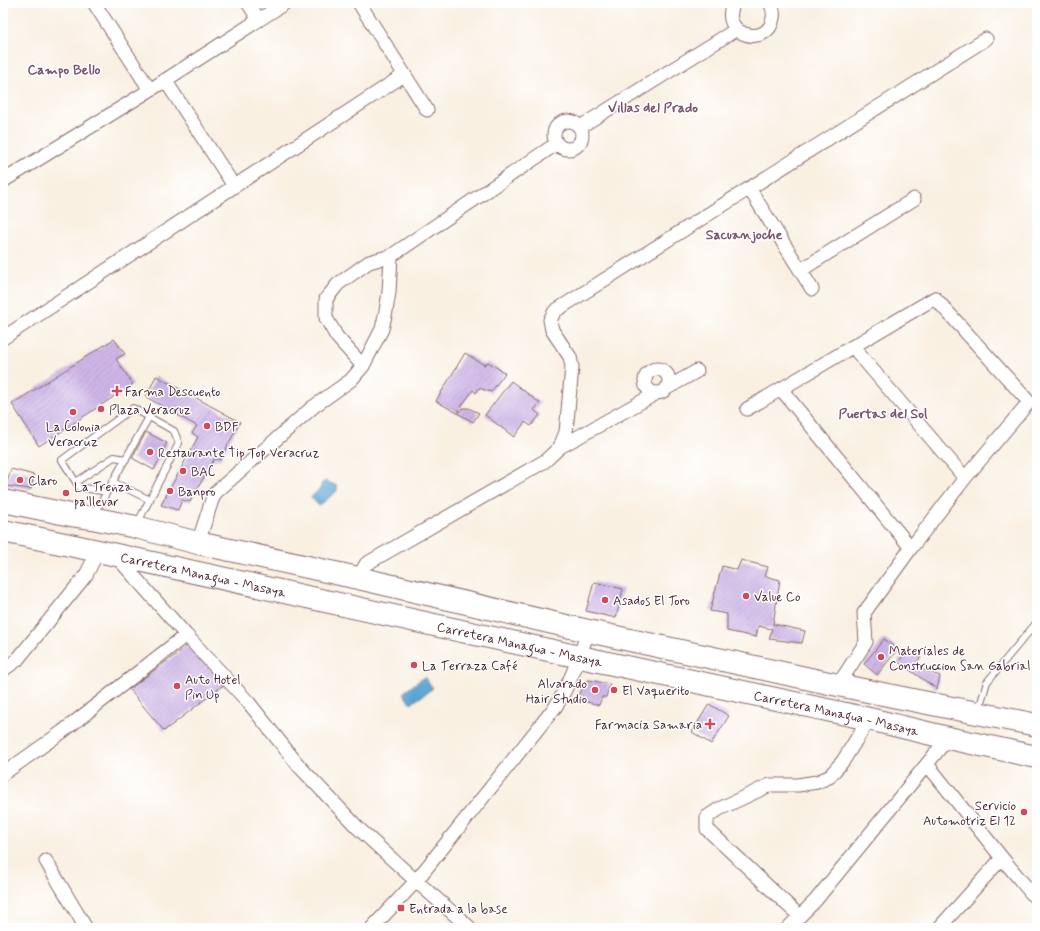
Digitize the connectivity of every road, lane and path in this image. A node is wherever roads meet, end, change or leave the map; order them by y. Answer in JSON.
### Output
{"nodes":[{"id":1,"x":94,"y":3,"type":"edge"},
{"id":2,"x":248,"y":3,"type":"edge"},
{"id":3,"x":285,"y":3,"type":"edge"},
{"id":4,"x":359,"y":3,"type":"edge"},
{"id":5,"x":734,"y":3,"type":"edge"},
{"id":6,"x":770,"y":3,"type":"edge"},
{"id":7,"x":259,"y":20,"type":"junction"},
{"id":8,"x":737,"y":29,"type":"junction"},
{"id":9,"x":986,"y":38,"type":"dead end"},
{"id":10,"x":404,"y":75,"type":"junction"},
{"id":11,"x":165,"y":80,"type":"junction"},
{"id":12,"x":150,"y":90,"type":"junction"},
{"id":13,"x":427,"y":110,"type":"dead end"},
{"id":14,"x":580,"y":127,"type":"junction"},
{"id":15,"x":556,"y":144,"type":"junction"},
{"id":16,"x":3,"y":181,"type":"edge"},
{"id":17,"x":234,"y":186,"type":"junction"},
{"id":18,"x":749,"y":188,"type":"junction"},
{"id":19,"x":914,"y":199,"type":"dead end"},
{"id":20,"x":392,"y":256,"type":"junction"},
{"id":21,"x":801,"y":270,"type":"junction"},
{"id":22,"x":812,"y":289,"type":"dead end"},
{"id":23,"x":3,"y":338,"type":"edge"},
{"id":24,"x":853,"y":347,"type":"junction"},
{"id":25,"x":364,"y":366,"type":"junction"},
{"id":26,"x":697,"y":371,"type":"dead end"},
{"id":27,"x":781,"y":389,"type":"junction"},
{"id":28,"x":747,"y":409,"type":"dead end"},
{"id":29,"x":149,"y":417,"type":"junction"},
{"id":30,"x":560,"y":447,"type":"junction"},
{"id":31,"x":126,"y":459,"type":"junction"},
{"id":32,"x":965,"y":478,"type":"junction"},
{"id":33,"x":76,"y":482,"type":"junction"},
{"id":34,"x":113,"y":482,"type":"junction"},
{"id":35,"x":107,"y":492,"type":"junction"},
{"id":36,"x":150,"y":500,"type":"junction"},
{"id":37,"x":3,"y":501,"type":"edge"},
{"id":38,"x":34,"y":507,"type":"junction"},
{"id":39,"x":82,"y":516,"type":"junction"},
{"id":40,"x":136,"y":527,"type":"junction"},
{"id":41,"x":12,"y":533,"type":"edge"},
{"id":42,"x":198,"y":543,"type":"junction"},
{"id":43,"x":67,"y":545,"type":"junction"},
{"id":44,"x":911,"y":548,"type":"junction"},
{"id":45,"x":107,"y":553,"type":"junction"},
{"id":46,"x":358,"y":578,"type":"junction"},
{"id":47,"x":1037,"y":622,"type":"edge"},
{"id":48,"x":588,"y":631,"type":"junction"},
{"id":49,"x":186,"y":635,"type":"junction"},
{"id":50,"x":580,"y":657,"type":"junction"},
{"id":51,"x":3,"y":670,"type":"edge"},
{"id":52,"x":838,"y":685,"type":"junction"},
{"id":53,"x":868,"y":691,"type":"junction"},
{"id":54,"x":891,"y":696,"type":"junction"},
{"id":55,"x":977,"y":714,"type":"junction"},
{"id":56,"x":864,"y":718,"type":"junction"},
{"id":57,"x":1025,"y":721,"type":"edge"},
{"id":58,"x":892,"y":724,"type":"junction"},
{"id":59,"x":948,"y":738,"type":"junction"},
{"id":60,"x":1037,"y":757,"type":"edge"},
{"id":61,"x":927,"y":764,"type":"junction"},
{"id":62,"x":3,"y":774,"type":"edge"},
{"id":63,"x":1002,"y":858,"type":"junction"},
{"id":64,"x":46,"y":861,"type":"dead end"},
{"id":65,"x":416,"y":881,"type":"junction"},
{"id":66,"x":1037,"y":900,"type":"edge"},
{"id":67,"x":793,"y":910,"type":"dead end"},
{"id":68,"x":86,"y":928,"type":"edge"},
{"id":69,"x":372,"y":928,"type":"edge"},
{"id":70,"x":470,"y":928,"type":"edge"},
{"id":71,"x":788,"y":928,"type":"edge"},
{"id":72,"x":939,"y":928,"type":"edge"}],
"edges":[{"from":1,"to":12,"type":"street"},
{"from":2,"to":7,"type":"street"},
{"from":3,"to":7,"type":"street"},
{"from":4,"to":10,"type":"street"},
{"from":5,"to":8,"type":"street"},
{"from":6,"to":8,"type":"street"},
{"from":7,"to":11,"type":"street"},
{"from":8,"to":14,"type":"street"},
{"from":9,"to":18,"type":"street"},
{"from":10,"to":13,"type":"street"},
{"from":10,"to":17,"type":"street"},
{"from":11,"to":12,"type":"street"},
{"from":11,"to":17,"type":"street"},
{"from":12,"to":16,"type":"street"},
{"from":14,"to":15,"type":"street"},
{"from":14,"to":15,"type":"street"},
{"from":15,"to":20,"type":"street"},
{"from":17,"to":23,"type":"street"},
{"from":18,"to":21,"type":"street"},
{"from":18,"to":30,"type":"street"},
{"from":19,"to":21,"type":"street"},
{"from":20,"to":25,"type":"street"},
{"from":20,"to":25,"type":"street"},
{"from":21,"to":22,"type":"street"},
{"from":24,"to":27,"type":"street"},
{"from":24,"to":32,"type":"street"},
{"from":24,"to":32,"type":"street"},
{"from":25,"to":42,"type":"street"},
{"from":26,"to":30,"type":"street"},
{"from":27,"to":28,"type":"street"},
{"from":27,"to":44,"type":"street"},
{"from":29,"to":31,"type":"lane"},
{"from":29,"to":33,"type":"lane"},
{"from":29,"to":36,"type":"lane"},
{"from":30,"to":46,"type":"street"},
{"from":31,"to":33,"type":"lane"},
{"from":31,"to":34,"type":"lane"},
{"from":32,"to":44,"type":"street"},
{"from":33,"to":35,"type":"lane"},
{"from":34,"to":35,"type":"lane"},
{"from":34,"to":36,"type":"lane"},
{"from":35,"to":39,"type":"lane"},
{"from":36,"to":40,"type":"lane"},
{"from":37,"to":38,"type":"highway","name":"Carretera Managua - Masaya"},
{"from":38,"to":39,"type":"highway","name":"Carretera Managua - Masaya"},
{"from":38,"to":41,"type":"highway"},
{"from":39,"to":40,"type":"highway","name":"Carretera Managua - Masaya"},
{"from":39,"to":43,"type":"highway"},
{"from":40,"to":42,"type":"highway","name":"Carretera Managua - Masaya"},
{"from":41,"to":43,"type":"highway","name":"Carretera Managua - Masaya"},
{"from":42,"to":46,"type":"highway","name":"Carretera Managua - Masaya"},
{"from":43,"to":45,"type":"highway","name":"Carretera Managua - Masaya"},
{"from":44,"to":52,"type":"street"},
{"from":45,"to":49,"type":"street"},
{"from":45,"to":50,"type":"highway","name":"Carretera Managua - Masaya"},
{"from":45,"to":51,"type":"street"},
{"from":46,"to":48,"type":"highway","name":"Carretera Managua - Masaya"},
{"from":47,"to":55,"type":"lane"},
{"from":48,"to":50,"type":"street"},
{"from":48,"to":52,"type":"highway","name":"Carretera Managua - Masaya"},
{"from":49,"to":62,"type":"street"},
{"from":49,"to":65,"type":"street"},
{"from":50,"to":56,"type":"highway","name":"Carretera Managua - Masaya"},
{"from":50,"to":65,"type":"street"},
{"from":52,"to":53,"type":"highway","name":"Carretera Managua - Masaya"},
{"from":53,"to":54,"type":"highway","name":"Carretera Managua - Masaya"},
{"from":53,"to":56,"type":"highway"},
{"from":54,"to":55,"type":"highway","name":"Carretera Managua - Masaya"},
{"from":54,"to":58,"type":"highway"},
{"from":55,"to":57,"type":"highway","name":"Carretera Managua - Masaya"},
{"from":56,"to":58,"type":"highway","name":"Carretera Managua - Masaya"},
{"from":56,"to":67,"type":"street"},
{"from":58,"to":59,"type":"highway","name":"Carretera Managua - Masaya"},
{"from":59,"to":60,"type":"highway","name":"Carretera Managua - Masaya"},
{"from":59,"to":61,"type":"street"},
{"from":61,"to":63,"type":"street"},
{"from":61,"to":71,"type":"street"},
{"from":63,"to":66,"type":"street"},
{"from":63,"to":72,"type":"street"},
{"from":64,"to":68,"type":"street"},
{"from":65,"to":69,"type":"street"},
{"from":65,"to":70,"type":"street"}]}
